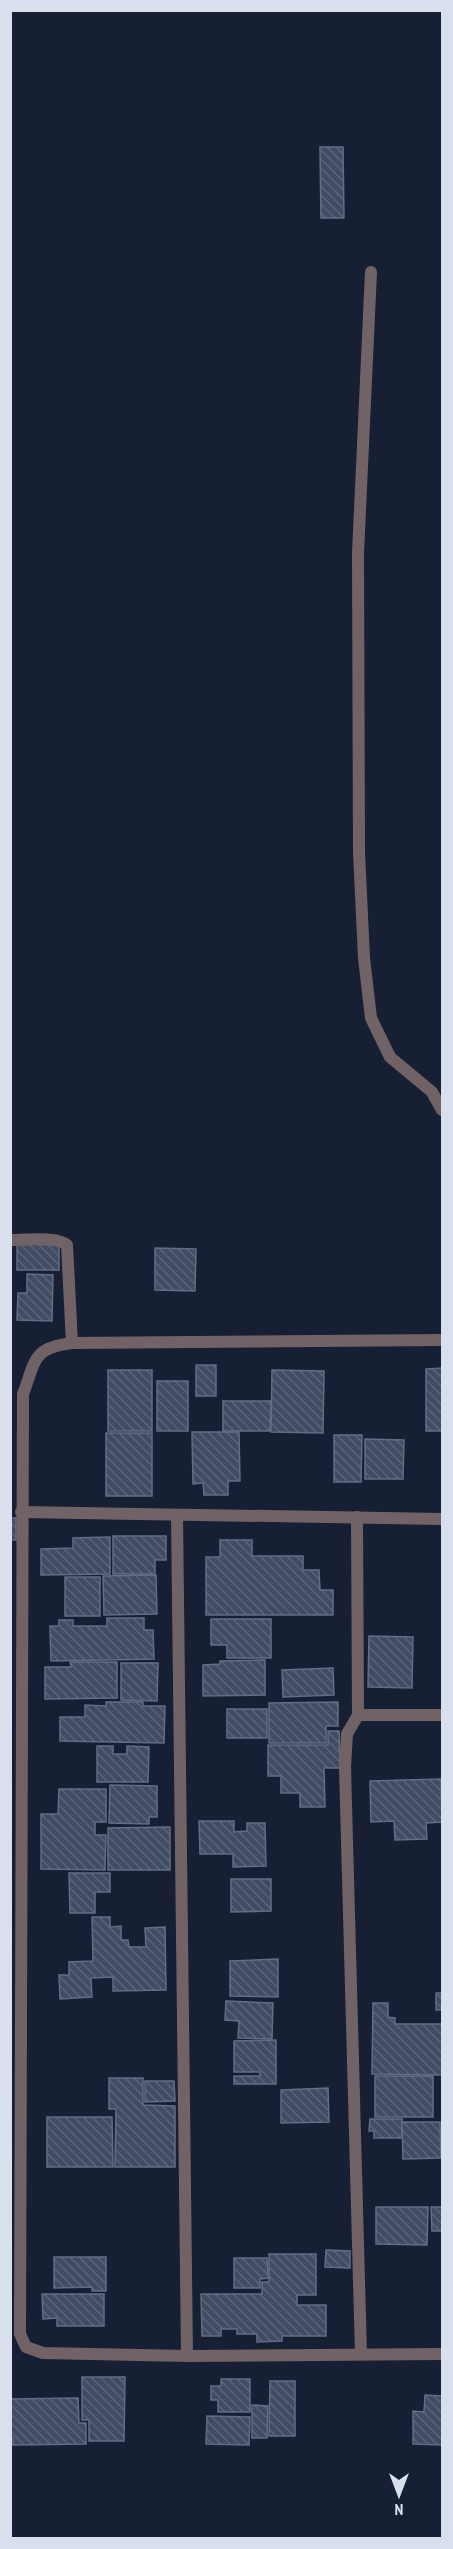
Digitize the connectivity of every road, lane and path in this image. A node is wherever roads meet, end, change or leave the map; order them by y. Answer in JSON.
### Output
{"nodes":[{"id":1,"x":371,"y":272,"type":"dead end"},
{"id":2,"x":442,"y":1110,"type":"edge"},
{"id":3,"x":10,"y":1240,"type":"edge"},
{"id":4,"x":442,"y":1340,"type":"edge"},
{"id":5,"x":72,"y":1343,"type":"junction"},
{"id":6,"x":21,"y":1512,"type":"junction"},
{"id":7,"x":177,"y":1516,"type":"junction"},
{"id":8,"x":357,"y":1517,"type":"junction"},
{"id":9,"x":442,"y":1519,"type":"edge"},
{"id":10,"x":358,"y":1714,"type":"junction"},
{"id":11,"x":442,"y":1715,"type":"edge"},
{"id":12,"x":361,"y":2354,"type":"junction"},
{"id":13,"x":442,"y":2354,"type":"edge"},
{"id":14,"x":187,"y":2356,"type":"junction"}],
"edges":[{"from":1,"to":2,"type":"street"},
{"from":3,"to":5,"type":"street"},
{"from":4,"to":5,"type":"street"},
{"from":5,"to":6,"type":"street"},
{"from":6,"to":7,"type":"street"},
{"from":6,"to":14,"type":"street"},
{"from":7,"to":8,"type":"street"},
{"from":7,"to":14,"type":"street"},
{"from":8,"to":9,"type":"street"},
{"from":8,"to":10,"type":"street"},
{"from":10,"to":11,"type":"street"},
{"from":10,"to":12,"type":"street"},
{"from":12,"to":13,"type":"street"},
{"from":12,"to":14,"type":"street"}]}
